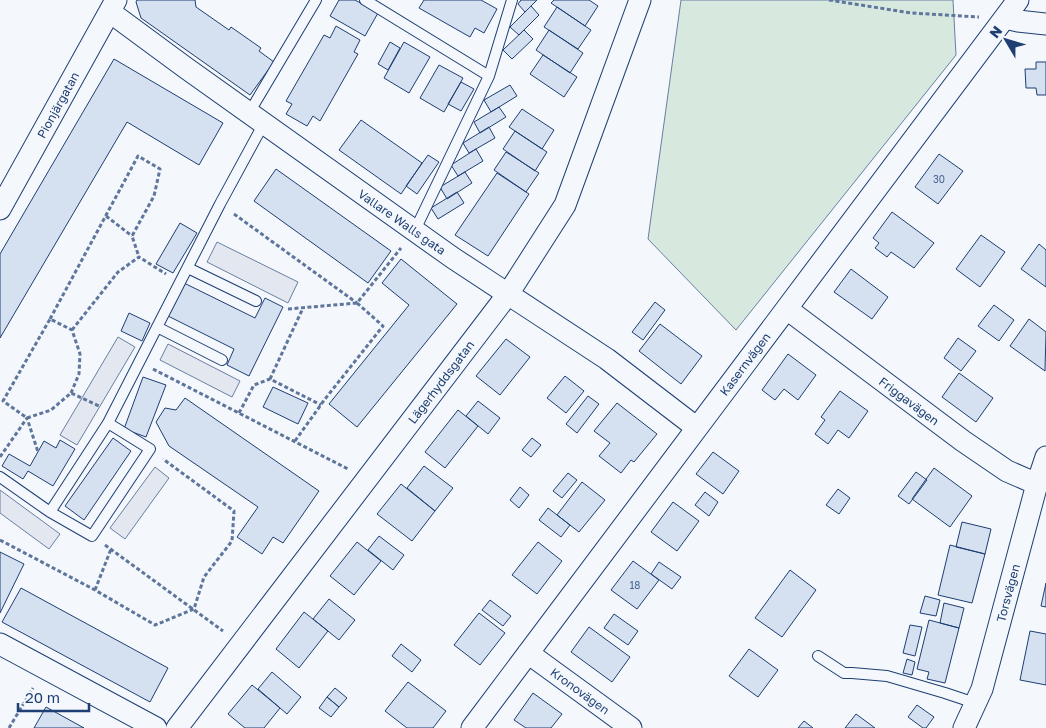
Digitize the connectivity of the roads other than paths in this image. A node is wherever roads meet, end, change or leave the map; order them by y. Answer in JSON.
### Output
{"nodes":[{"id":1,"x":316,"y":0,"type":"edge"},
{"id":2,"x":365,"y":0,"type":"edge"},
{"id":3,"x":512,"y":0,"type":"edge"},
{"id":4,"x":640,"y":0,"type":"edge"},
{"id":5,"x":1018,"y":0,"type":"edge"},
{"id":6,"x":113,"y":6,"type":"edge"},
{"id":7,"x":1005,"y":18,"type":"junction"},
{"id":8,"x":1046,"y":24,"type":"edge"},
{"id":9,"x":489,"y":76,"type":"junction"},
{"id":10,"x":257,"y":118,"type":"junction"},
{"id":11,"x":0,"y":209,"type":"edge"},
{"id":12,"x":415,"y":230,"type":"junction"},
{"id":13,"x":188,"y":268,"type":"junction"},
{"id":14,"x":508,"y":294,"type":"junction"},
{"id":15,"x":256,"y":301,"type":"dead end"},
{"id":16,"x":786,"y":309,"type":"junction"},
{"id":17,"x":157,"y":327,"type":"junction"},
{"id":18,"x":222,"y":360,"type":"dead end"},
{"id":19,"x":108,"y":423,"type":"junction"},
{"id":20,"x":697,"y":428,"type":"junction"},
{"id":21,"x":1046,"y":457,"type":"edge"},
{"id":22,"x":0,"y":477,"type":"edge"},
{"id":23,"x":1038,"y":484,"type":"junction"},
{"id":24,"x":50,"y":512,"type":"junction"},
{"id":25,"x":0,"y":644,"type":"edge"},
{"id":26,"x":528,"y":653,"type":"junction"},
{"id":27,"x":818,"y":656,"type":"dead end"},
{"id":28,"x":975,"y":703,"type":"junction"},
{"id":29,"x":156,"y":728,"type":"edge"},
{"id":30,"x":177,"y":728,"type":"edge"},
{"id":31,"x":472,"y":728,"type":"edge"},
{"id":32,"x":632,"y":728,"type":"edge"},
{"id":33,"x":964,"y":728,"type":"edge"}],
"edges":[{"from":1,"to":10,"type":"lane"},
{"from":2,"to":9,"type":"lane"},
{"from":3,"to":9,"type":"lane"},
{"from":4,"to":14,"type":"street","name":"Lägerhyddsgatan"},
{"from":5,"to":7,"type":"street","name":"Kasernvägen"},
{"from":6,"to":10,"type":"street","name":"Vallare Walls gata"},
{"from":6,"to":11,"type":"street","name":"Pionjärgatan"},
{"from":7,"to":8,"type":"street"},
{"from":7,"to":16,"type":"street","name":"Kasernvägen"},
{"from":9,"to":12,"type":"lane"},
{"from":10,"to":12,"type":"street","name":"Vallare Walls gata"},
{"from":10,"to":13,"type":"lane"},
{"from":12,"to":14,"type":"street","name":"Vallare Walls gata"},
{"from":13,"to":15,"type":"lane"},
{"from":13,"to":17,"type":"lane"},
{"from":14,"to":20,"type":"street","name":"Vallare Walls gata"},
{"from":14,"to":30,"type":"street","name":"Lägerhyddsgatan"},
{"from":16,"to":20,"type":"street","name":"Kasernvägen"},
{"from":16,"to":23,"type":"street","name":"Friggavägen"},
{"from":17,"to":18,"type":"lane"},
{"from":17,"to":19,"type":"lane"},
{"from":19,"to":24,"type":"lane"},
{"from":19,"to":24,"type":"lane"},
{"from":20,"to":26,"type":"street","name":"Kasernvägen"},
{"from":21,"to":23,"type":"street","name":"Torsvägen"},
{"from":22,"to":24,"type":"lane"},
{"from":23,"to":28,"type":"street","name":"Torsvägen"},
{"from":25,"to":29,"type":"street"},
{"from":26,"to":31,"type":"street","name":"Kasernvägen"},
{"from":26,"to":32,"type":"street","name":"Kronovägen"},
{"from":27,"to":28,"type":"lane"},
{"from":28,"to":33,"type":"street","name":"Torsvägen"}]}
